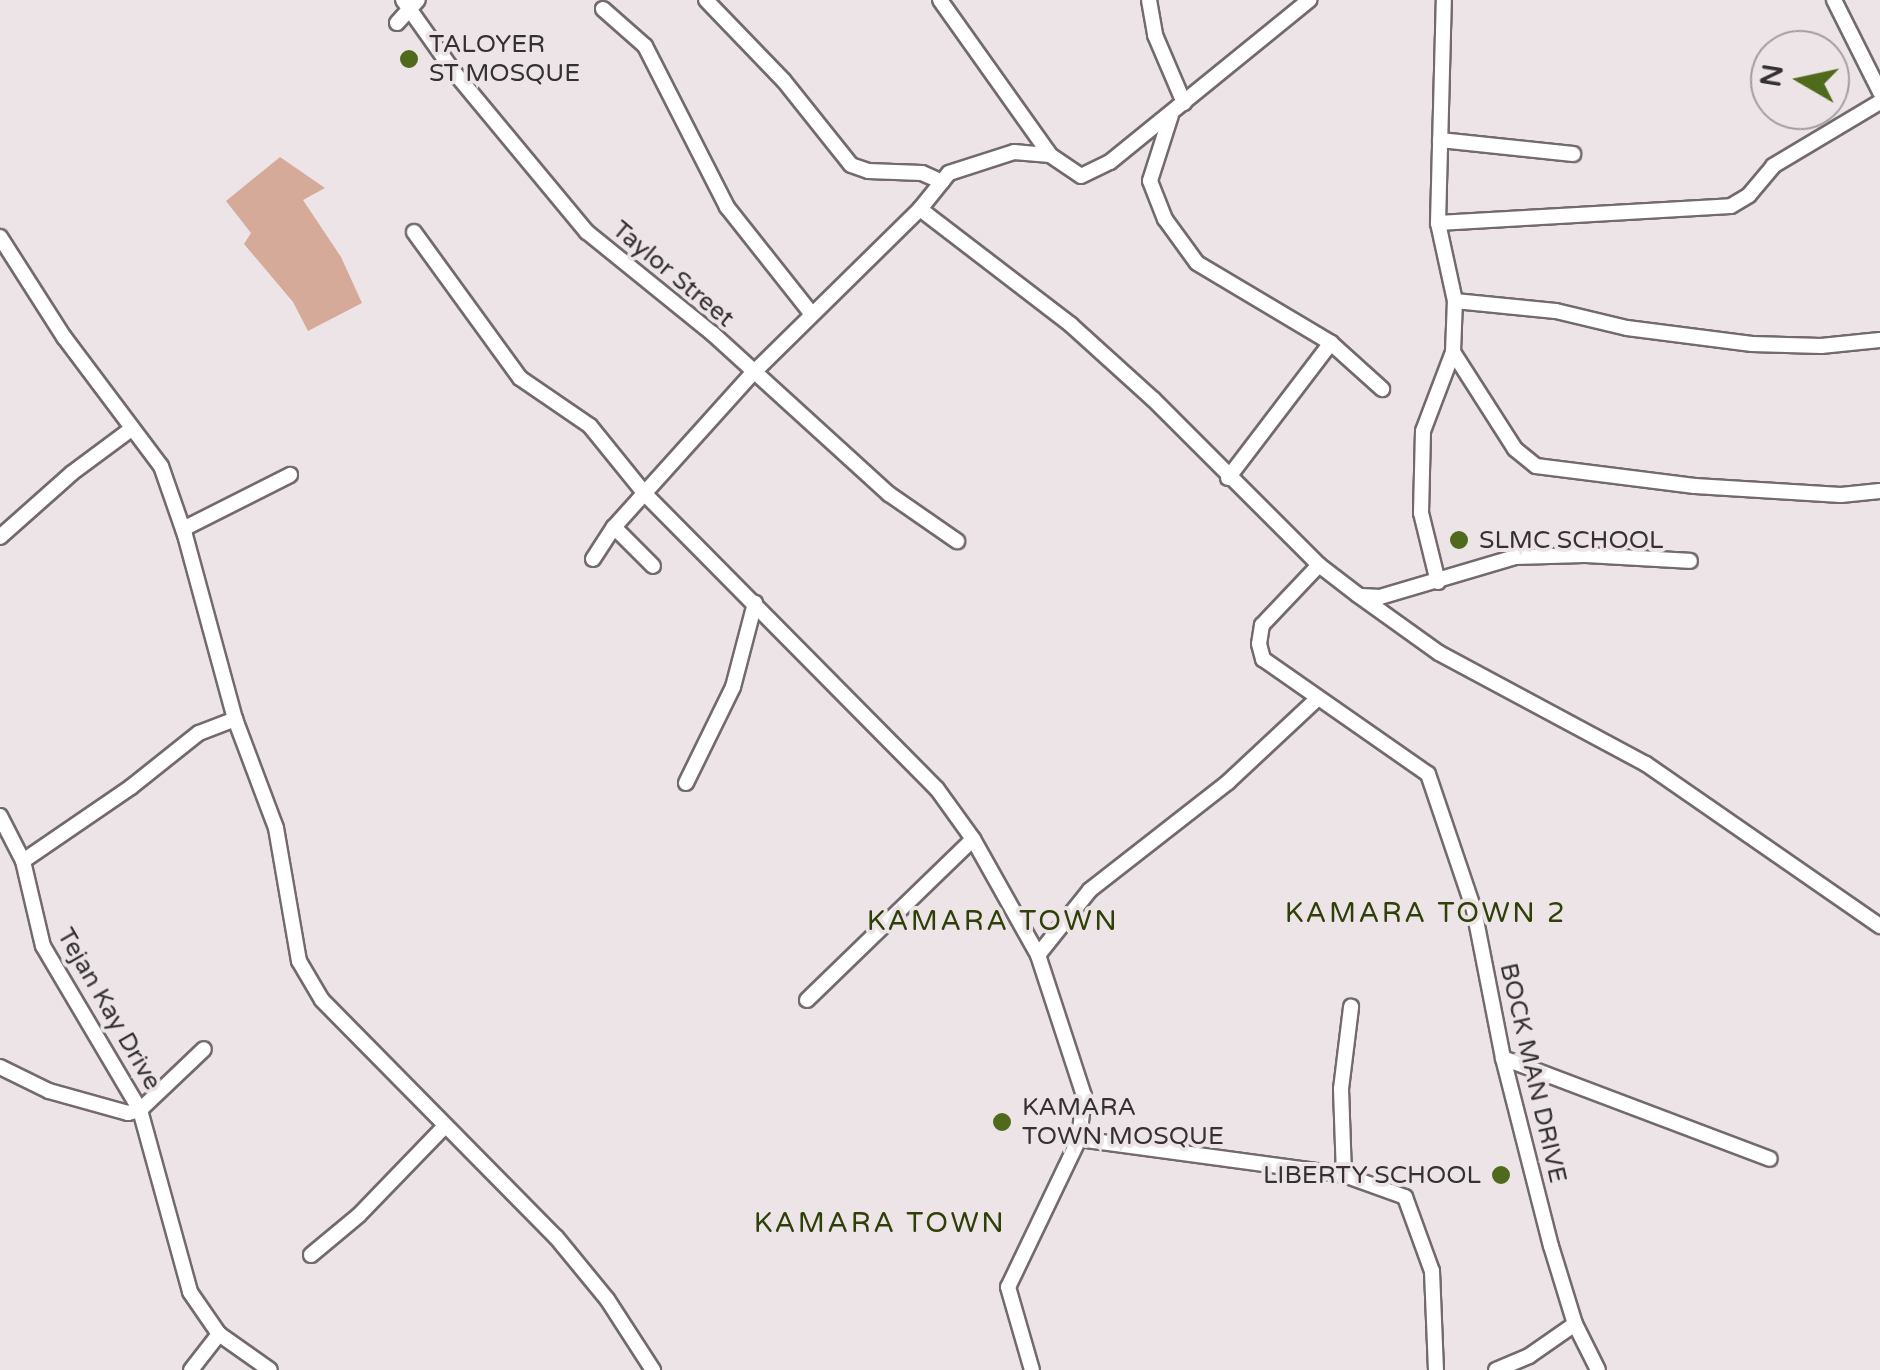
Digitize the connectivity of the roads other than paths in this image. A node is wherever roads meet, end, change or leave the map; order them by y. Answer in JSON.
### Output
{"nodes":[{"id":1,"x":706,"y":0,"type":"edge"},
{"id":2,"x":940,"y":0,"type":"edge"},
{"id":3,"x":1149,"y":0,"type":"edge"},
{"id":4,"x":1308,"y":0,"type":"edge"},
{"id":5,"x":1444,"y":0,"type":"edge"},
{"id":6,"x":1839,"y":2,"type":"edge"},
{"id":7,"x":411,"y":3,"type":"edge"},
{"id":8,"x":603,"y":9,"type":"dead end"},
{"id":9,"x":397,"y":24,"type":"dead end"},
{"id":10,"x":1880,"y":92,"type":"edge"},
{"id":11,"x":1880,"y":102,"type":"edge"},
{"id":12,"x":1178,"y":107,"type":"junction"},
{"id":13,"x":1440,"y":140,"type":"junction"},
{"id":14,"x":1573,"y":154,"type":"dead end"},
{"id":15,"x":1050,"y":155,"type":"junction"},
{"id":16,"x":942,"y":182,"type":"junction"},
{"id":17,"x":920,"y":209,"type":"junction"},
{"id":18,"x":1438,"y":224,"type":"junction"},
{"id":19,"x":414,"y":232,"type":"dead end"},
{"id":20,"x":0,"y":236,"type":"edge"},
{"id":21,"x":1456,"y":302,"type":"junction"},
{"id":22,"x":811,"y":314,"type":"junction"},
{"id":23,"x":1880,"y":340,"type":"edge"},
{"id":24,"x":1331,"y":343,"type":"junction"},
{"id":25,"x":1454,"y":352,"type":"junction"},
{"id":26,"x":752,"y":374,"type":"junction"},
{"id":27,"x":1382,"y":389,"type":"dead end"},
{"id":28,"x":130,"y":430,"type":"junction"},
{"id":29,"x":290,"y":475,"type":"dead end"},
{"id":30,"x":1228,"y":478,"type":"junction"},
{"id":31,"x":1880,"y":490,"type":"edge"},
{"id":32,"x":645,"y":494,"type":"junction"},
{"id":33,"x":614,"y":527,"type":"junction"},
{"id":34,"x":183,"y":529,"type":"junction"},
{"id":35,"x":0,"y":537,"type":"edge"},
{"id":36,"x":957,"y":541,"type":"dead end"},
{"id":37,"x":593,"y":559,"type":"dead end"},
{"id":38,"x":1690,"y":561,"type":"dead end"},
{"id":39,"x":1319,"y":565,"type":"junction"},
{"id":40,"x":654,"y":566,"type":"dead end"},
{"id":41,"x":1438,"y":582,"type":"junction"},
{"id":42,"x":1358,"y":595,"type":"junction"},
{"id":43,"x":754,"y":603,"type":"junction"},
{"id":44,"x":1316,"y":700,"type":"junction"},
{"id":45,"x":235,"y":719,"type":"junction"},
{"id":46,"x":686,"y":783,"type":"dead end"},
{"id":47,"x":0,"y":816,"type":"edge"},
{"id":48,"x":973,"y":839,"type":"junction"},
{"id":49,"x":23,"y":861,"type":"junction"},
{"id":50,"x":1880,"y":926,"type":"edge"},
{"id":51,"x":1038,"y":955,"type":"junction"},
{"id":52,"x":807,"y":1000,"type":"dead end"},
{"id":53,"x":1351,"y":1007,"type":"dead end"},
{"id":54,"x":204,"y":1049,"type":"dead end"},
{"id":55,"x":1503,"y":1058,"type":"junction"},
{"id":56,"x":0,"y":1067,"type":"edge"},
{"id":57,"x":140,"y":1110,"type":"junction"},
{"id":58,"x":446,"y":1126,"type":"junction"},
{"id":59,"x":1078,"y":1139,"type":"junction"},
{"id":60,"x":1770,"y":1160,"type":"dead end"},
{"id":61,"x":1344,"y":1175,"type":"junction"},
{"id":62,"x":312,"y":1255,"type":"dead end"},
{"id":63,"x":1575,"y":1324,"type":"junction"},
{"id":64,"x":219,"y":1334,"type":"junction"},
{"id":65,"x":191,"y":1370,"type":"edge"},
{"id":66,"x":270,"y":1370,"type":"edge"},
{"id":67,"x":653,"y":1370,"type":"edge"},
{"id":68,"x":1032,"y":1370,"type":"edge"},
{"id":69,"x":1436,"y":1370,"type":"edge"},
{"id":70,"x":1496,"y":1370,"type":"edge"},
{"id":71,"x":1598,"y":1370,"type":"edge"}],
"edges":[{"from":1,"to":16,"type":"street"},
{"from":2,"to":15,"type":"street"},
{"from":3,"to":12,"type":"street"},
{"from":4,"to":12,"type":"street"},
{"from":5,"to":13,"type":"street"},
{"from":6,"to":10,"type":"street"},
{"from":7,"to":9,"type":"street"},
{"from":7,"to":26,"type":"street","name":"Taylor Street"},
{"from":8,"to":22,"type":"street"},
{"from":11,"to":18,"type":"street"},
{"from":12,"to":15,"type":"street"},
{"from":12,"to":24,"type":"street"},
{"from":13,"to":14,"type":"street"},
{"from":13,"to":18,"type":"street"},
{"from":15,"to":16,"type":"street"},
{"from":16,"to":17,"type":"street"},
{"from":17,"to":22,"type":"street"},
{"from":17,"to":30,"type":"street"},
{"from":18,"to":21,"type":"street"},
{"from":19,"to":32,"type":"street"},
{"from":20,"to":28,"type":"street"},
{"from":21,"to":23,"type":"street"},
{"from":21,"to":25,"type":"street"},
{"from":22,"to":26,"type":"street"},
{"from":24,"to":27,"type":"street"},
{"from":24,"to":30,"type":"street"},
{"from":25,"to":31,"type":"street"},
{"from":25,"to":41,"type":"street"},
{"from":26,"to":32,"type":"street"},
{"from":26,"to":36,"type":"street","name":"Taylor Street"},
{"from":28,"to":34,"type":"street"},
{"from":28,"to":35,"type":"street"},
{"from":29,"to":34,"type":"street"},
{"from":30,"to":39,"type":"street"},
{"from":32,"to":33,"type":"street"},
{"from":32,"to":43,"type":"street"},
{"from":33,"to":37,"type":"street"},
{"from":33,"to":40,"type":"street"},
{"from":34,"to":45,"type":"street"},
{"from":38,"to":41,"type":"street"},
{"from":39,"to":42,"type":"street"},
{"from":39,"to":44,"type":"street"},
{"from":41,"to":42,"type":"street"},
{"from":42,"to":50,"type":"street"},
{"from":43,"to":46,"type":"street"},
{"from":43,"to":48,"type":"street"},
{"from":44,"to":51,"type":"street"},
{"from":44,"to":55,"type":"street","name":"BOCK MAN DRIVE"},
{"from":45,"to":49,"type":"street"},
{"from":45,"to":58,"type":"street"},
{"from":47,"to":49,"type":"street","name":"Tejan Kay Drive"},
{"from":48,"to":51,"type":"street"},
{"from":48,"to":52,"type":"street"},
{"from":49,"to":57,"type":"street","name":"Tejan Kay Drive"},
{"from":51,"to":59,"type":"street"},
{"from":53,"to":61,"type":"street"},
{"from":54,"to":57,"type":"street"},
{"from":55,"to":60,"type":"street"},
{"from":55,"to":63,"type":"street","name":"BOCK MAN DRIVE"},
{"from":56,"to":57,"type":"street"},
{"from":57,"to":64,"type":"street","name":"Tejan Kay Drive"},
{"from":58,"to":62,"type":"street"},
{"from":58,"to":67,"type":"street"},
{"from":59,"to":61,"type":"street"},
{"from":59,"to":68,"type":"street"},
{"from":61,"to":69,"type":"street"},
{"from":63,"to":70,"type":"street"},
{"from":63,"to":71,"type":"street","name":"BOCK MAN DRIVE"},
{"from":64,"to":65,"type":"street"},
{"from":64,"to":66,"type":"street","name":"Tejan Kay Drive"}]}
